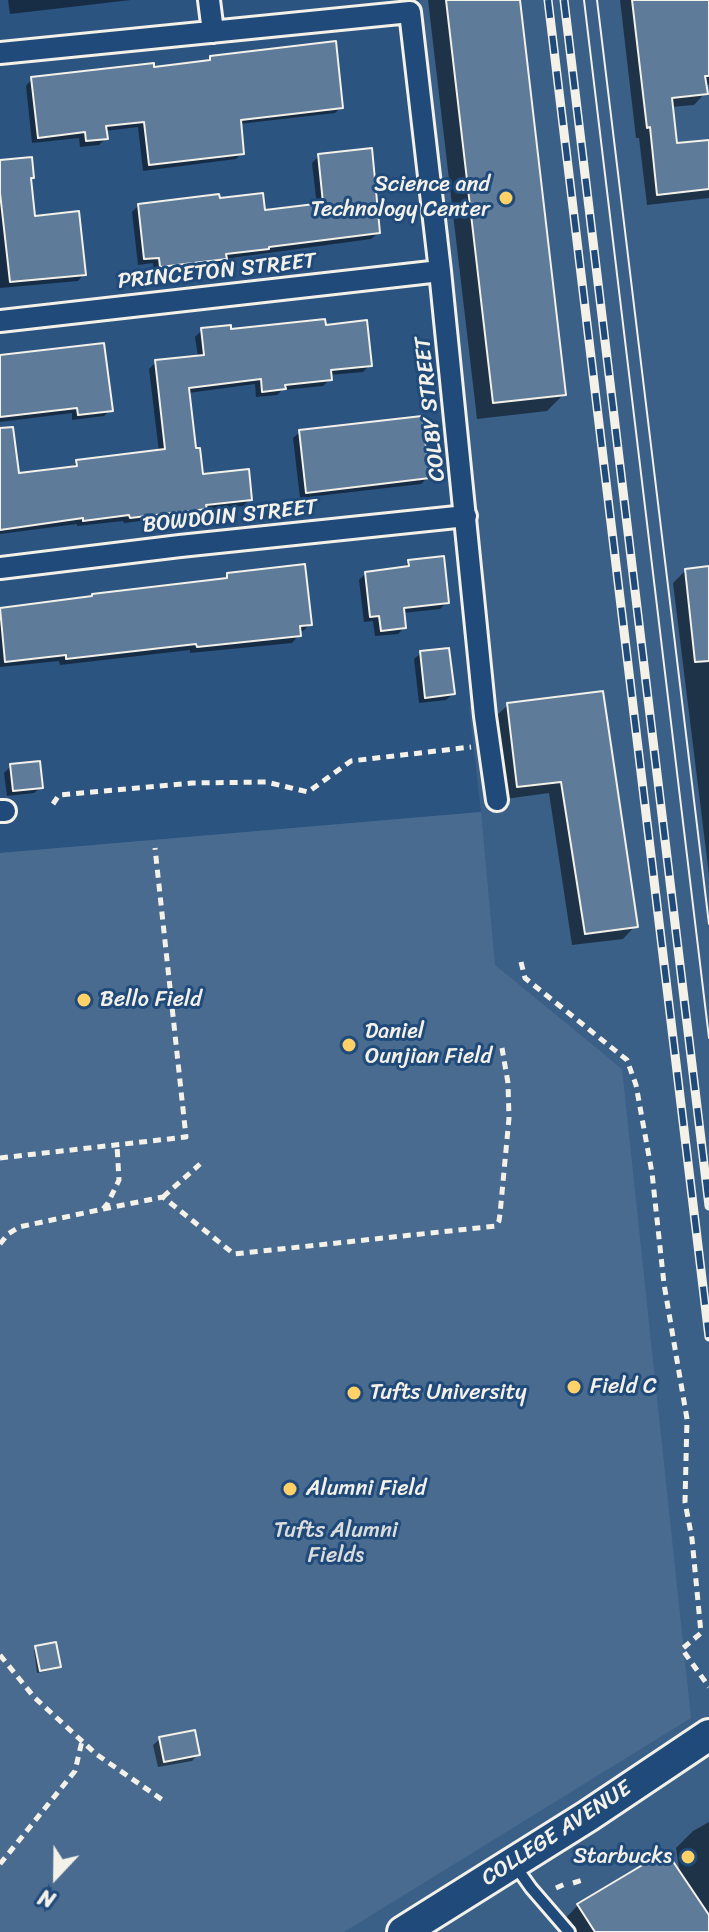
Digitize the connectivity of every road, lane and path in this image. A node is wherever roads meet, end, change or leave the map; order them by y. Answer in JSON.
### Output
{"nodes":[{"id":1,"x":209,"y":0,"type":"edge"},
{"id":2,"x":347,"y":9,"type":"edge"},
{"id":3,"x":213,"y":32,"type":"junction"},
{"id":4,"x":0,"y":53,"type":"edge"},
{"id":5,"x":440,"y":271,"type":"junction"},
{"id":6,"x":0,"y":321,"type":"edge"},
{"id":7,"x":466,"y":516,"type":"junction"},
{"id":8,"x":0,"y":568,"type":"edge"},
{"id":9,"x":471,"y":747,"type":"dead end"},
{"id":10,"x":497,"y":800,"type":"dead end"},
{"id":11,"x":53,"y":804,"type":"dead end"},
{"id":12,"x":155,"y":848,"type":"dead end"},
{"id":13,"x":521,"y":962,"type":"dead end"},
{"id":14,"x":502,"y":1048,"type":"dead end"},
{"id":15,"x":117,"y":1145,"type":"junction"},
{"id":16,"x":0,"y":1158,"type":"edge"},
{"id":17,"x":200,"y":1164,"type":"dead end"},
{"id":18,"x":163,"y":1197,"type":"junction"},
{"id":19,"x":103,"y":1209,"type":"junction"},
{"id":20,"x":0,"y":1244,"type":"edge"},
{"id":21,"x":0,"y":1655,"type":"edge"},
{"id":22,"x":709,"y":1687,"type":"edge"},
{"id":23,"x":709,"y":1735,"type":"edge"},
{"id":24,"x":82,"y":1741,"type":"junction"},
{"id":25,"x":164,"y":1801,"type":"dead end"},
{"id":26,"x":513,"y":1863,"type":"junction"},
{"id":27,"x":0,"y":1864,"type":"edge"},
{"id":28,"x":583,"y":1880,"type":"dead end"},
{"id":29,"x":573,"y":1883,"type":"dead end"},
{"id":30,"x":565,"y":1884,"type":"dead end"},
{"id":31,"x":556,"y":1888,"type":"dead end"},
{"id":32,"x":403,"y":1932,"type":"edge"},
{"id":33,"x":569,"y":1932,"type":"edge"}],
"edges":[{"from":1,"to":3,"type":"street"},
{"from":2,"to":3,"type":"street"},
{"from":2,"to":5,"type":"street","name":"COLBY STREET"},
{"from":3,"to":4,"type":"street"},
{"from":5,"to":6,"type":"street","name":"PRINCETON STREET"},
{"from":5,"to":7,"type":"street","name":"COLBY STREET"},
{"from":7,"to":8,"type":"street","name":"BOWDOIN STREET"},
{"from":7,"to":10,"type":"street","name":"COLBY STREET"},
{"from":9,"to":11,"type":"path"},
{"from":12,"to":15,"type":"path"},
{"from":13,"to":22,"type":"path"},
{"from":14,"to":18,"type":"path"},
{"from":15,"to":16,"type":"path"},
{"from":15,"to":19,"type":"path"},
{"from":17,"to":18,"type":"path"},
{"from":18,"to":19,"type":"path"},
{"from":19,"to":20,"type":"path"},
{"from":21,"to":24,"type":"path"},
{"from":23,"to":26,"type":"street","name":"COLLEGE AVENUE"},
{"from":24,"to":25,"type":"path"},
{"from":24,"to":27,"type":"path"},
{"from":26,"to":32,"type":"street","name":"COLLEGE AVENUE"},
{"from":26,"to":33,"type":"lane"},
{"from":28,"to":29,"type":"path"},
{"from":30,"to":31,"type":"path"}]}
